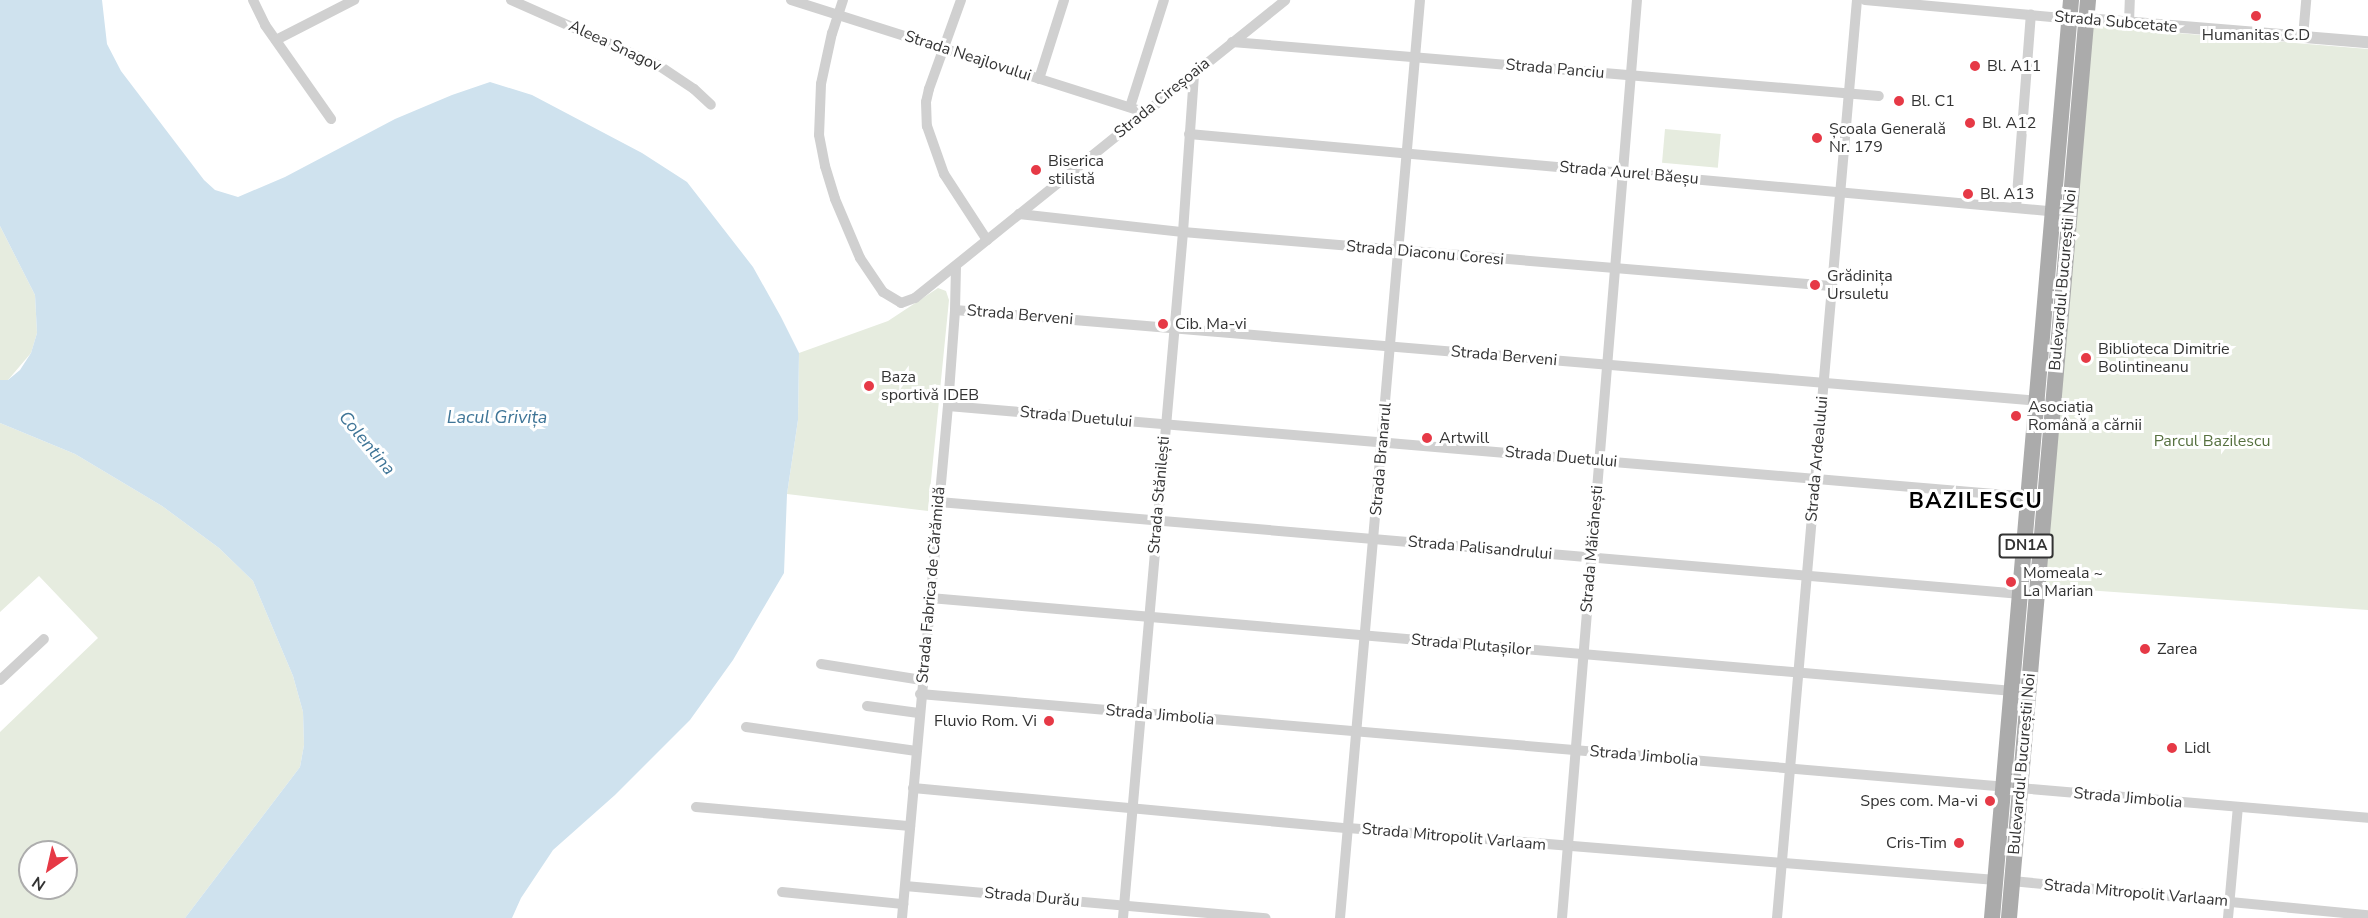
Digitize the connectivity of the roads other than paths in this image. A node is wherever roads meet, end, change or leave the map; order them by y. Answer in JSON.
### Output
{"nodes":[{"id":1,"x":253,"y":0,"type":"edge"},
{"id":2,"x":354,"y":0,"type":"edge"},
{"id":3,"x":511,"y":0,"type":"edge"},
{"id":4,"x":791,"y":0,"type":"edge"},
{"id":5,"x":843,"y":0,"type":"edge"},
{"id":6,"x":961,"y":0,"type":"edge"},
{"id":7,"x":1064,"y":0,"type":"edge"},
{"id":8,"x":1164,"y":0,"type":"edge"},
{"id":9,"x":1285,"y":0,"type":"edge"},
{"id":10,"x":1420,"y":0,"type":"edge"},
{"id":11,"x":1637,"y":0,"type":"edge"},
{"id":12,"x":1857,"y":0,"type":"edge"},
{"id":13,"x":1865,"y":0,"type":"edge"},
{"id":14,"x":2072,"y":0,"type":"edge"},
{"id":15,"x":2088,"y":0,"type":"edge"},
{"id":16,"x":2130,"y":0,"type":"edge"},
{"id":17,"x":2306,"y":0,"type":"edge"},
{"id":18,"x":838,"y":15,"type":"junction"},
{"id":19,"x":2031,"y":15,"type":"junction"},
{"id":20,"x":2078,"y":19,"type":"junction"},
{"id":21,"x":2129,"y":23,"type":"junction"},
{"id":22,"x":2303,"y":37,"type":"junction"},
{"id":23,"x":276,"y":40,"type":"junction"},
{"id":24,"x":1232,"y":42,"type":"junction"},
{"id":25,"x":2368,"y":42,"type":"edge"},
{"id":26,"x":944,"y":48,"type":"junction"},
{"id":27,"x":1416,"y":56,"type":"junction"},
{"id":28,"x":1194,"y":73,"type":"junction"},
{"id":29,"x":1631,"y":75,"type":"junction"},
{"id":30,"x":1039,"y":79,"type":"junction"},
{"id":31,"x":1848,"y":93,"type":"junction"},
{"id":32,"x":1879,"y":96,"type":"dead end"},
{"id":33,"x":711,"y":105,"type":"dead end"},
{"id":34,"x":1130,"y":107,"type":"junction"},
{"id":35,"x":1145,"y":112,"type":"junction"},
{"id":36,"x":331,"y":119,"type":"dead end"},
{"id":37,"x":1190,"y":134,"type":"junction"},
{"id":38,"x":1407,"y":154,"type":"junction"},
{"id":39,"x":1623,"y":173,"type":"junction"},
{"id":40,"x":1839,"y":191,"type":"junction"},
{"id":41,"x":2016,"y":208,"type":"junction"},
{"id":42,"x":2061,"y":212,"type":"junction"},
{"id":43,"x":1019,"y":214,"type":"junction"},
{"id":44,"x":1183,"y":232,"type":"junction"},
{"id":45,"x":987,"y":240,"type":"junction"},
{"id":46,"x":1399,"y":250,"type":"junction"},
{"id":47,"x":956,"y":266,"type":"junction"},
{"id":48,"x":1614,"y":269,"type":"junction"},
{"id":49,"x":1831,"y":286,"type":"junction"},
{"id":50,"x":956,"y":310,"type":"junction"},
{"id":51,"x":1174,"y":328,"type":"junction"},
{"id":52,"x":1391,"y":347,"type":"junction"},
{"id":53,"x":1607,"y":365,"type":"junction"},
{"id":54,"x":1823,"y":383,"type":"junction"},
{"id":55,"x":2045,"y":401,"type":"junction"},
{"id":56,"x":948,"y":406,"type":"junction"},
{"id":57,"x":1166,"y":425,"type":"junction"},
{"id":58,"x":1383,"y":441,"type":"junction"},
{"id":59,"x":1599,"y":460,"type":"junction"},
{"id":60,"x":1815,"y":480,"type":"junction"},
{"id":61,"x":2030,"y":497,"type":"junction"},
{"id":62,"x":939,"y":502,"type":"junction"},
{"id":63,"x":1157,"y":520,"type":"junction"},
{"id":64,"x":1374,"y":539,"type":"junction"},
{"id":65,"x":1591,"y":557,"type":"junction"},
{"id":66,"x":1806,"y":577,"type":"junction"},
{"id":67,"x":2021,"y":594,"type":"junction"},
{"id":68,"x":930,"y":598,"type":"junction"},
{"id":69,"x":1149,"y":617,"type":"junction"},
{"id":70,"x":1365,"y":636,"type":"junction"},
{"id":71,"x":44,"y":639,"type":"dead end"},
{"id":72,"x":1583,"y":654,"type":"junction"},
{"id":73,"x":821,"y":664,"type":"dead end"},
{"id":74,"x":1798,"y":673,"type":"junction"},
{"id":75,"x":0,"y":680,"type":"edge"},
{"id":76,"x":922,"y":680,"type":"junction"},
{"id":77,"x":2013,"y":691,"type":"junction"},
{"id":78,"x":920,"y":694,"type":"junction"},
{"id":79,"x":867,"y":706,"type":"dead end"},
{"id":80,"x":919,"y":713,"type":"junction"},
{"id":81,"x":1141,"y":713,"type":"junction"},
{"id":82,"x":746,"y":727,"type":"dead end"},
{"id":83,"x":1356,"y":732,"type":"junction"},
{"id":84,"x":1575,"y":750,"type":"junction"},
{"id":85,"x":916,"y":751,"type":"junction"},
{"id":86,"x":1790,"y":769,"type":"junction"},
{"id":87,"x":913,"y":788,"type":"junction"},
{"id":88,"x":2012,"y":788,"type":"junction"},
{"id":89,"x":696,"y":807,"type":"dead end"},
{"id":90,"x":2238,"y":807,"type":"junction"},
{"id":91,"x":1133,"y":809,"type":"junction"},
{"id":92,"x":2368,"y":818,"type":"edge"},
{"id":93,"x":906,"y":826,"type":"junction"},
{"id":94,"x":1348,"y":828,"type":"junction"},
{"id":95,"x":1568,"y":846,"type":"junction"},
{"id":96,"x":1782,"y":865,"type":"junction"},
{"id":97,"x":2004,"y":881,"type":"junction"},
{"id":98,"x":905,"y":886,"type":"junction"},
{"id":99,"x":782,"y":892,"type":"dead end"},
{"id":100,"x":2229,"y":902,"type":"junction"},
{"id":101,"x":903,"y":904,"type":"junction"},
{"id":102,"x":1124,"y":905,"type":"junction"},
{"id":103,"x":2368,"y":915,"type":"edge"},
{"id":104,"x":902,"y":918,"type":"edge"},
{"id":105,"x":1123,"y":918,"type":"edge"},
{"id":106,"x":1266,"y":918,"type":"edge"},
{"id":107,"x":1340,"y":918,"type":"edge"},
{"id":108,"x":1562,"y":918,"type":"edge"},
{"id":109,"x":1777,"y":918,"type":"edge"},
{"id":110,"x":1992,"y":918,"type":"edge"},
{"id":111,"x":2008,"y":918,"type":"edge"},
{"id":112,"x":2228,"y":918,"type":"edge"}],
"edges":[{"from":1,"to":23,"type":"street"},
{"from":2,"to":23,"type":"street"},
{"from":3,"to":33,"type":"street","name":"Aleea Snagov"},
{"from":4,"to":18,"type":"street","name":"Strada Neajlovului"},
{"from":5,"to":18,"type":"street"},
{"from":6,"to":26,"type":"street"},
{"from":7,"to":30,"type":"street"},
{"from":8,"to":34,"type":"street"},
{"from":9,"to":24,"type":"street","name":"Strada Cireșoaia"},
{"from":10,"to":27,"type":"street","name":"Strada Branarul"},
{"from":11,"to":29,"type":"street","name":"Strada Măicănești"},
{"from":12,"to":31,"type":"street","name":"Strada Ardealului"},
{"from":13,"to":19,"type":"street","name":"Strada Subcetate"},
{"from":14,"to":20,"type":"main road","name":"Bulevardul Bucureștii Noi","number":"DN1A"},
{"from":15,"to":20,"type":"main road","name":"Bulevardul Bucureștii Noi","number":"DN1A"},
{"from":16,"to":21,"type":"street"},
{"from":17,"to":22,"type":"street"},
{"from":18,"to":26,"type":"street","name":"Strada Neajlovului"},
{"from":18,"to":47,"type":"street","name":"Strada Cireșoaia"},
{"from":19,"to":20,"type":"street","name":"Strada Subcetate"},
{"from":19,"to":41,"type":"street"},
{"from":20,"to":21,"type":"street","name":"Strada Subcetate"},
{"from":20,"to":42,"type":"main road","name":"Bulevardul Bucureștii Noi","number":"DN1A"},
{"from":21,"to":22,"type":"street","name":"Strada Subcetate"},
{"from":22,"to":25,"type":"street","name":"Strada Subcetate"},
{"from":23,"to":36,"type":"street"},
{"from":24,"to":27,"type":"street","name":"Strada Panciu"},
{"from":24,"to":28,"type":"street","name":"Strada Cireșoaia"},
{"from":26,"to":30,"type":"street","name":"Strada Neajlovului"},
{"from":26,"to":45,"type":"street"},
{"from":27,"to":29,"type":"street","name":"Strada Panciu"},
{"from":27,"to":38,"type":"street","name":"Strada Branarul"},
{"from":28,"to":35,"type":"street","name":"Strada Cireșoaia"},
{"from":28,"to":37,"type":"street","name":"Strada Stănilești"},
{"from":29,"to":31,"type":"street","name":"Strada Panciu"},
{"from":29,"to":39,"type":"street","name":"Strada Măicănești"},
{"from":30,"to":34,"type":"street","name":"Strada Neajlovului"},
{"from":31,"to":32,"type":"street","name":"Strada Panciu"},
{"from":31,"to":40,"type":"street","name":"Strada Ardealului"},
{"from":34,"to":35,"type":"street","name":"Strada Neajlovului"},
{"from":35,"to":43,"type":"street","name":"Strada Cireșoaia"},
{"from":37,"to":38,"type":"street","name":"Strada Aurel Băeșu"},
{"from":37,"to":44,"type":"street","name":"Strada Stănilești"},
{"from":38,"to":39,"type":"street","name":"Strada Aurel Băeșu"},
{"from":38,"to":46,"type":"street","name":"Strada Branarul"},
{"from":39,"to":40,"type":"street","name":"Strada Aurel Băeșu"},
{"from":39,"to":48,"type":"street","name":"Strada Măicănești"},
{"from":40,"to":41,"type":"street","name":"Strada Aurel Băeșu"},
{"from":40,"to":49,"type":"street","name":"Strada Ardealului"},
{"from":41,"to":42,"type":"street","name":"Strada Aurel Băeșu"},
{"from":42,"to":55,"type":"main road","name":"Bulevardul Bucureștii Noi","number":"DN1A"},
{"from":43,"to":44,"type":"street","name":"Strada Diaconu Coresi"},
{"from":43,"to":45,"type":"street","name":"Strada Cireșoaia"},
{"from":44,"to":46,"type":"street","name":"Strada Diaconu Coresi"},
{"from":44,"to":51,"type":"street","name":"Strada Stănilești"},
{"from":45,"to":47,"type":"street","name":"Strada Cireșoaia"},
{"from":46,"to":48,"type":"street","name":"Strada Diaconu Coresi"},
{"from":46,"to":52,"type":"street","name":"Strada Branarul"},
{"from":47,"to":50,"type":"street","name":"Strada Fabrica de Cărămidă"},
{"from":48,"to":49,"type":"street","name":"Strada Diaconu Coresi"},
{"from":48,"to":53,"type":"street","name":"Strada Măicănești"},
{"from":49,"to":54,"type":"street","name":"Strada Ardealului"},
{"from":50,"to":51,"type":"street","name":"Strada Berveni"},
{"from":50,"to":56,"type":"street","name":"Strada Fabrica de Cărămidă"},
{"from":51,"to":52,"type":"street","name":"Strada Berveni"},
{"from":51,"to":57,"type":"street","name":"Strada Stănilești"},
{"from":52,"to":53,"type":"street","name":"Strada Berveni"},
{"from":52,"to":58,"type":"street","name":"Strada Branarul"},
{"from":53,"to":54,"type":"street","name":"Strada Berveni"},
{"from":53,"to":59,"type":"street","name":"Strada Măicănești"},
{"from":54,"to":55,"type":"street","name":"Strada Berveni"},
{"from":54,"to":60,"type":"street","name":"Strada Ardealului"},
{"from":55,"to":61,"type":"main road","name":"Bulevardul Bucureștii Noi","number":"DN1A"},
{"from":55,"to":88,"type":"main road","name":"Bulevardul Bucureștii Noi","number":"DN1A"},
{"from":56,"to":57,"type":"street","name":"Strada Duetului"},
{"from":56,"to":62,"type":"street","name":"Strada Fabrica de Cărămidă"},
{"from":57,"to":58,"type":"street","name":"Strada Duetului"},
{"from":57,"to":63,"type":"street","name":"Strada Stănilești"},
{"from":58,"to":59,"type":"street","name":"Strada Duetului"},
{"from":58,"to":64,"type":"street","name":"Strada Branarul"},
{"from":59,"to":60,"type":"street","name":"Strada Duetului"},
{"from":59,"to":65,"type":"street","name":"Strada Măicănești"},
{"from":60,"to":61,"type":"street","name":"Strada Duetului"},
{"from":60,"to":66,"type":"street","name":"Strada Ardealului"},
{"from":61,"to":67,"type":"main road","name":"Bulevardul Bucureștii Noi","number":"DN1A"},
{"from":62,"to":63,"type":"street","name":"Strada Palisandrului"},
{"from":62,"to":68,"type":"street","name":"Strada Fabrica de Cărămidă"},
{"from":63,"to":64,"type":"street","name":"Strada Palisandrului"},
{"from":63,"to":69,"type":"street","name":"Strada Stănilești"},
{"from":64,"to":65,"type":"street","name":"Strada Palisandrului"},
{"from":64,"to":70,"type":"street","name":"Strada Branarul"},
{"from":65,"to":66,"type":"street","name":"Strada Palisandrului"},
{"from":65,"to":72,"type":"street","name":"Strada Măicănești"},
{"from":66,"to":67,"type":"street","name":"Strada Palisandrului"},
{"from":66,"to":74,"type":"street","name":"Strada Ardealului"},
{"from":67,"to":77,"type":"main road","name":"Bulevardul Bucureștii Noi","number":"DN1A"},
{"from":68,"to":69,"type":"street","name":"Strada Plutașilor"},
{"from":68,"to":76,"type":"street","name":"Strada Fabrica de Cărămidă"},
{"from":69,"to":70,"type":"street","name":"Strada Plutașilor"},
{"from":69,"to":81,"type":"street","name":"Strada Stănilești"},
{"from":70,"to":72,"type":"street","name":"Strada Plutașilor"},
{"from":70,"to":83,"type":"street","name":"Strada Branarul"},
{"from":71,"to":75,"type":"street"},
{"from":72,"to":74,"type":"street","name":"Strada Plutașilor"},
{"from":72,"to":84,"type":"street","name":"Strada Măicănești"},
{"from":73,"to":76,"type":"street"},
{"from":74,"to":77,"type":"street","name":"Strada Plutașilor"},
{"from":74,"to":86,"type":"street","name":"Strada Ardealului"},
{"from":76,"to":78,"type":"street","name":"Strada Fabrica de Cărămidă"},
{"from":77,"to":88,"type":"main road","name":"Bulevardul Bucureștii Noi","number":"DN1A"},
{"from":78,"to":80,"type":"street","name":"Strada Fabrica de Cărămidă"},
{"from":78,"to":81,"type":"street","name":"Strada Jimbolia"},
{"from":79,"to":80,"type":"street"},
{"from":80,"to":85,"type":"street","name":"Strada Fabrica de Cărămidă"},
{"from":81,"to":83,"type":"street","name":"Strada Jimbolia"},
{"from":81,"to":91,"type":"street","name":"Strada Stănilești"},
{"from":82,"to":85,"type":"street"},
{"from":83,"to":84,"type":"street","name":"Strada Jimbolia"},
{"from":83,"to":94,"type":"street","name":"Strada Branarul"},
{"from":84,"to":86,"type":"street","name":"Strada Jimbolia"},
{"from":84,"to":95,"type":"street","name":"Strada Măicănești"},
{"from":85,"to":87,"type":"street","name":"Strada Fabrica de Cărămidă"},
{"from":86,"to":88,"type":"street","name":"Strada Jimbolia"},
{"from":86,"to":96,"type":"street","name":"Strada Ardealului"},
{"from":87,"to":91,"type":"street","name":"Strada Mitropolit Varlaam"},
{"from":87,"to":93,"type":"street","name":"Strada Fabrica de Cărămidă"},
{"from":88,"to":90,"type":"street","name":"Strada Jimbolia"},
{"from":88,"to":97,"type":"main road","name":"Bulevardul Bucureștii Noi","number":"DN1A"},
{"from":89,"to":93,"type":"street"},
{"from":90,"to":92,"type":"street","name":"Strada Jimbolia"},
{"from":90,"to":100,"type":"street"},
{"from":91,"to":94,"type":"street","name":"Strada Mitropolit Varlaam"},
{"from":91,"to":102,"type":"street","name":"Strada Stănilești"},
{"from":93,"to":98,"type":"street","name":"Strada Fabrica de Cărămidă"},
{"from":94,"to":95,"type":"street","name":"Strada Mitropolit Varlaam"},
{"from":94,"to":107,"type":"street","name":"Strada Branarul"},
{"from":95,"to":96,"type":"street","name":"Strada Mitropolit Varlaam"},
{"from":95,"to":108,"type":"street","name":"Strada Măicănești"},
{"from":96,"to":97,"type":"street","name":"Strada Mitropolit Varlaam"},
{"from":96,"to":109,"type":"street","name":"Strada Ardealului"},
{"from":97,"to":100,"type":"street","name":"Strada Mitropolit Varlaam"},
{"from":97,"to":110,"type":"main road","name":"Bulevardul Bucureștii Noi","number":"DN1A"},
{"from":97,"to":111,"type":"main road","name":"Bulevardul Bucureștii Noi","number":"DN1A"},
{"from":98,"to":101,"type":"street","name":"Strada Fabrica de Cărămidă"},
{"from":98,"to":102,"type":"street","name":"Strada Durău"},
{"from":99,"to":101,"type":"street"},
{"from":100,"to":103,"type":"street","name":"Strada Mitropolit Varlaam"},
{"from":100,"to":112,"type":"street"},
{"from":101,"to":104,"type":"street","name":"Strada Fabrica de Cărămidă"},
{"from":102,"to":105,"type":"street","name":"Strada Stănilești"},
{"from":102,"to":106,"type":"street","name":"Strada Durău"}]}
